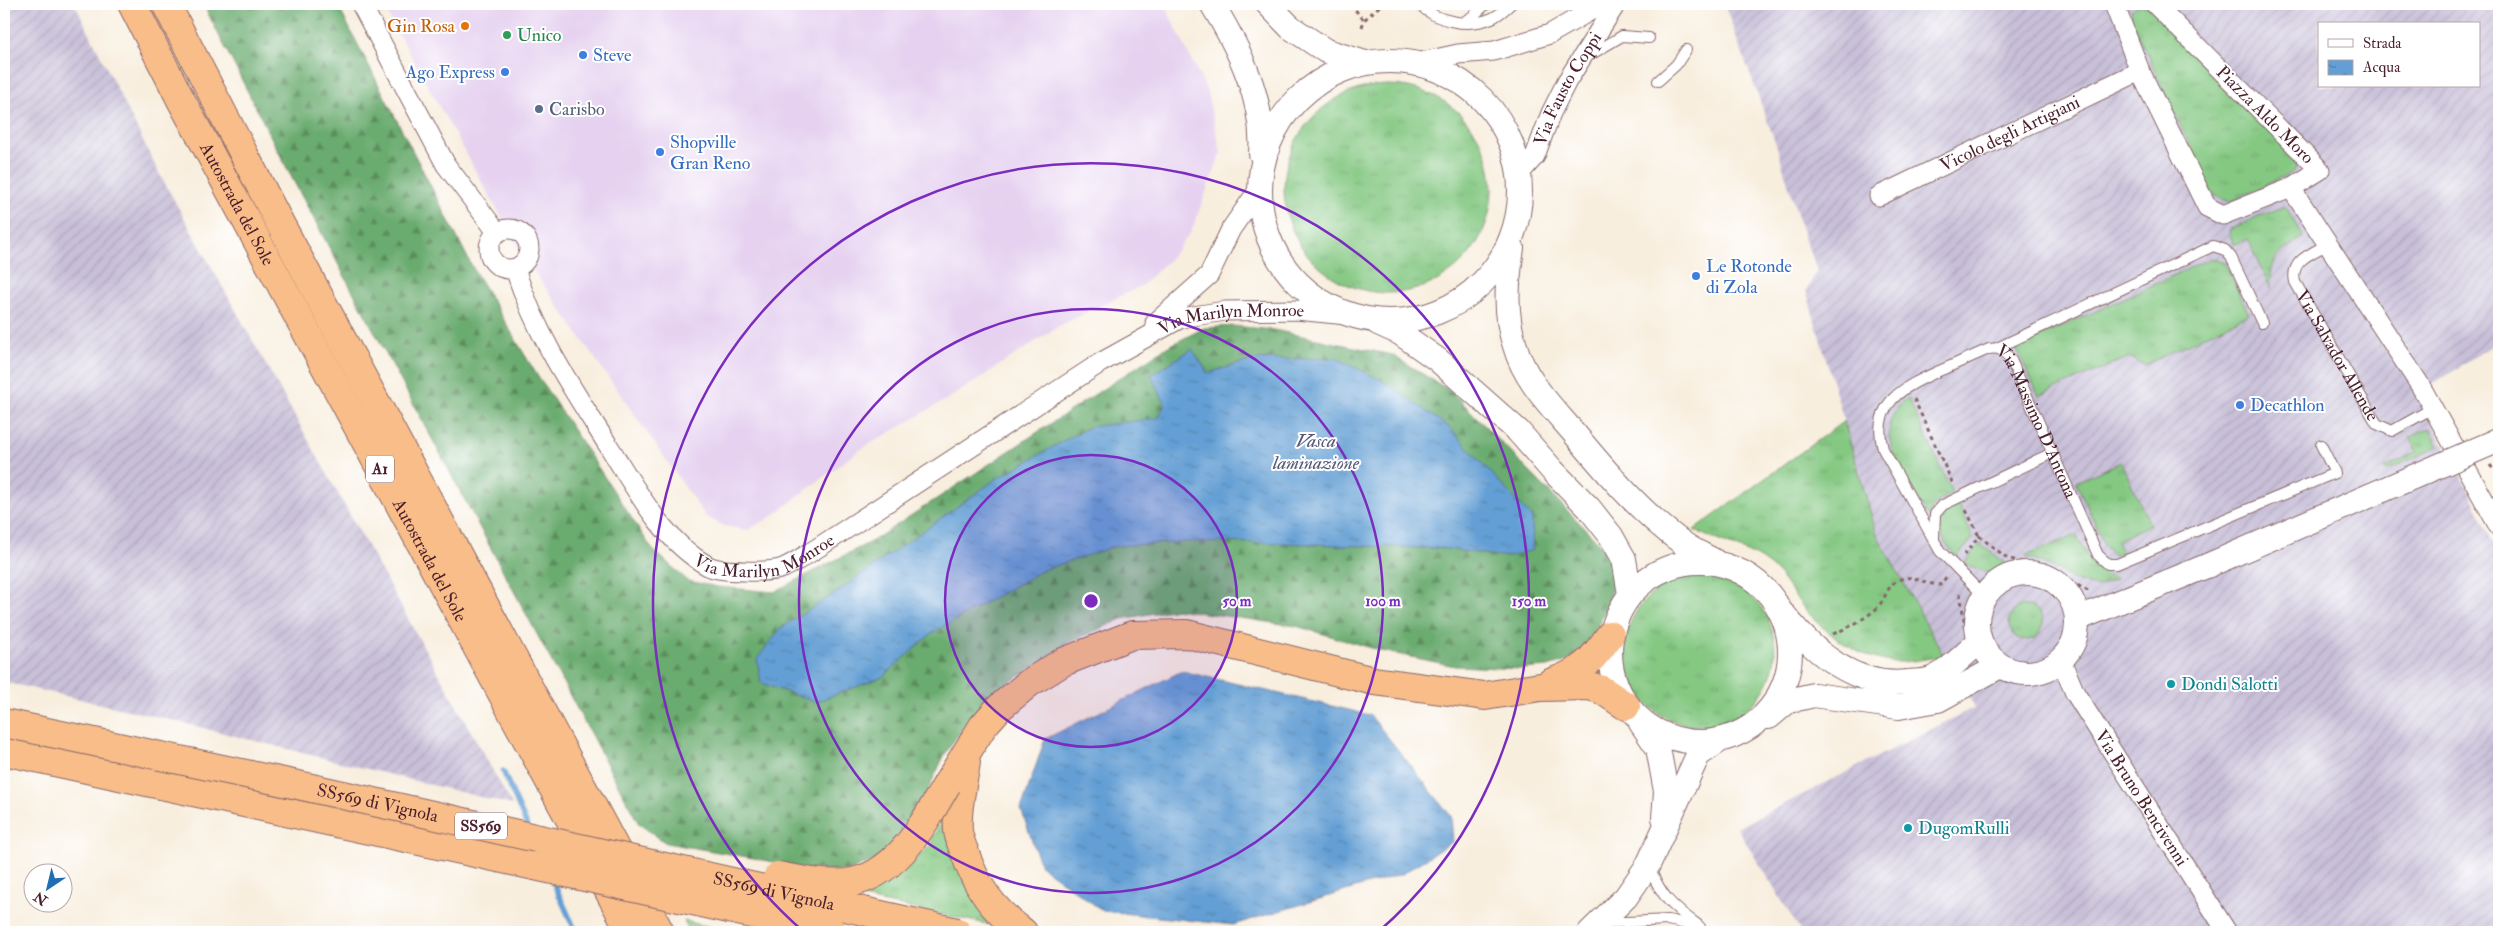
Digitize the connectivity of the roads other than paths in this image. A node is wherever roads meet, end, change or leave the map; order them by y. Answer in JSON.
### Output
{"nodes":[{"id":1,"x":132,"y":4,"type":"edge"},
{"id":2,"x":166,"y":4,"type":"edge"},
{"id":3,"x":361,"y":4,"type":"edge"},
{"id":4,"x":1212,"y":4,"type":"edge"},
{"id":5,"x":1268,"y":4,"type":"edge"},
{"id":6,"x":1419,"y":4,"type":"edge"},
{"id":7,"x":1486,"y":4,"type":"edge"},
{"id":8,"x":1511,"y":4,"type":"edge"},
{"id":9,"x":1602,"y":4,"type":"edge"},
{"id":10,"x":1616,"y":4,"type":"edge"},
{"id":11,"x":2114,"y":4,"type":"edge"},
{"id":12,"x":2155,"y":4,"type":"edge"},
{"id":13,"x":1464,"y":21,"type":"junction"},
{"id":14,"x":1649,"y":38,"type":"dead end"},
{"id":15,"x":1686,"y":50,"type":"dead end"},
{"id":16,"x":1365,"y":63,"type":"junction"},
{"id":17,"x":1417,"y":63,"type":"junction"},
{"id":18,"x":2140,"y":70,"type":"junction"},
{"id":19,"x":1567,"y":80,"type":"junction"},
{"id":20,"x":1658,"y":81,"type":"dead end"},
{"id":21,"x":1519,"y":174,"type":"junction"},
{"id":22,"x":1259,"y":180,"type":"junction"},
{"id":23,"x":2291,"y":188,"type":"junction"},
{"id":24,"x":1879,"y":196,"type":"dead end"},
{"id":25,"x":497,"y":232,"type":"junction"},
{"id":26,"x":1514,"y":233,"type":"junction"},
{"id":27,"x":2328,"y":244,"type":"junction"},
{"id":28,"x":515,"y":269,"type":"junction"},
{"id":29,"x":1347,"y":315,"type":"junction"},
{"id":30,"x":1372,"y":320,"type":"junction"},
{"id":31,"x":2262,"y":323,"type":"dead end"},
{"id":32,"x":1997,"y":348,"type":"junction"},
{"id":33,"x":1121,"y":350,"type":"junction"},
{"id":34,"x":2433,"y":408,"type":"junction"},
{"id":35,"x":2499,"y":440,"type":"edge"},
{"id":36,"x":2321,"y":445,"type":"dead end"},
{"id":37,"x":2052,"y":453,"type":"junction"},
{"id":38,"x":2499,"y":527,"type":"edge"},
{"id":39,"x":1934,"y":540,"type":"junction"},
{"id":40,"x":1720,"y":564,"type":"junction"},
{"id":41,"x":1630,"y":594,"type":"junction"},
{"id":42,"x":1984,"y":596,"type":"junction"},
{"id":43,"x":1782,"y":604,"type":"junction"},
{"id":44,"x":2077,"y":619,"type":"junction"},
{"id":45,"x":1610,"y":634,"type":"junction"},
{"id":46,"x":1972,"y":637,"type":"junction"},
{"id":47,"x":2061,"y":660,"type":"junction"},
{"id":48,"x":2000,"y":666,"type":"junction"},
{"id":49,"x":1540,"y":687,"type":"junction"},
{"id":50,"x":1630,"y":709,"type":"junction"},
{"id":51,"x":4,"y":723,"type":"edge"},
{"id":52,"x":1746,"y":729,"type":"junction"},
{"id":53,"x":1720,"y":740,"type":"junction"},
{"id":54,"x":4,"y":751,"type":"edge"},
{"id":55,"x":968,"y":751,"type":"junction"},
{"id":56,"x":1664,"y":832,"type":"junction"},
{"id":57,"x":512,"y":833,"type":"junction"},
{"id":58,"x":1648,"y":865,"type":"junction"},
{"id":59,"x":770,"y":918,"type":"junction"},
{"id":60,"x":1595,"y":928,"type":"edge"},
{"id":61,"x":631,"y":932,"type":"edge"},
{"id":62,"x":660,"y":932,"type":"edge"},
{"id":63,"x":803,"y":932,"type":"edge"},
{"id":64,"x":832,"y":932,"type":"edge"},
{"id":65,"x":957,"y":932,"type":"edge"},
{"id":66,"x":1023,"y":932,"type":"edge"},
{"id":67,"x":2227,"y":932,"type":"edge"}],
"edges":[{"from":1,"to":61,"type":"highway","name":"Autostrada del Sole","number":"A1"},
{"from":2,"to":62,"type":"highway","name":"Autostrada del Sole","number":"A1"},
{"from":3,"to":25,"type":"street"},
{"from":4,"to":22,"type":"street"},
{"from":5,"to":16,"type":"street"},
{"from":6,"to":13,"type":"lane"},
{"from":7,"to":13,"type":"lane"},
{"from":8,"to":13,"type":"lane"},
{"from":9,"to":17,"type":"street","name":"Via Fausto Coppi"},
{"from":10,"to":19,"type":"street","name":"Via Fausto Coppi"},
{"from":11,"to":18,"type":"street","name":"Piazza Aldo Moro"},
{"from":12,"to":23,"type":"street","name":"Piazza Aldo Moro"},
{"from":14,"to":19,"type":"lane"},
{"from":15,"to":20,"type":"lane"},
{"from":16,"to":17,"type":"street"},
{"from":16,"to":22,"type":"street"},
{"from":17,"to":21,"type":"street"},
{"from":18,"to":23,"type":"street","name":"Piazza Aldo Moro"},
{"from":18,"to":24,"type":"street","name":"Vicolo degli Artigiani"},
{"from":19,"to":21,"type":"street","name":"Via Fausto Coppi"},
{"from":21,"to":26,"type":"street"},
{"from":22,"to":29,"type":"street"},
{"from":22,"to":33,"type":"street","name":"Via Marilyn Monroe"},
{"from":23,"to":27,"type":"street"},
{"from":25,"to":28,"type":"street"},
{"from":25,"to":28,"type":"street"},
{"from":26,"to":30,"type":"street"},
{"from":26,"to":40,"type":"street"},
{"from":27,"to":34,"type":"street"},
{"from":27,"to":34,"type":"lane","name":"Via Salvador Allende"},
{"from":28,"to":33,"type":"street","name":"Via Marilyn Monroe"},
{"from":29,"to":30,"type":"street"},
{"from":29,"to":33,"type":"street","name":"Via Marilyn Monroe"},
{"from":30,"to":41,"type":"street"},
{"from":31,"to":32,"type":"lane"},
{"from":32,"to":37,"type":"lane","name":"Via Massimo D'Antona"},
{"from":32,"to":39,"type":"lane","name":"Via Massimo D'Antona"},
{"from":34,"to":38,"type":"street"},
{"from":35,"to":44,"type":"street","bridge":true},
{"from":36,"to":37,"type":"lane","name":"Via Massimo D'Antona"},
{"from":37,"to":39,"type":"lane"},
{"from":39,"to":42,"type":"lane","name":"Via Massimo D'Antona"},
{"from":40,"to":41,"type":"street"},
{"from":40,"to":43,"type":"street"},
{"from":41,"to":45,"type":"street"},
{"from":42,"to":44,"type":"street"},
{"from":42,"to":46,"type":"street"},
{"from":43,"to":46,"type":"street"},
{"from":43,"to":52,"type":"street"},
{"from":44,"to":47,"type":"street"},
{"from":45,"to":49,"type":"highway"},
{"from":45,"to":50,"type":"street"},
{"from":46,"to":48,"type":"street"},
{"from":47,"to":48,"type":"street"},
{"from":47,"to":67,"type":"street","name":"Via Bruno Bencivenni"},
{"from":48,"to":52,"type":"street"},
{"from":49,"to":50,"type":"highway"},
{"from":49,"to":55,"type":"highway"},
{"from":50,"to":53,"type":"street"},
{"from":50,"to":56,"type":"street"},
{"from":51,"to":57,"type":"highway","name":"SS569 di Vignola","number":"SS569","bridge":true},
{"from":52,"to":53,"type":"street"},
{"from":53,"to":56,"type":"street"},
{"from":54,"to":59,"type":"highway","name":"SS569 di Vignola","number":"SS569","bridge":true},
{"from":55,"to":57,"type":"highway","bridge":true},
{"from":55,"to":66,"type":"highway"},
{"from":56,"to":58,"type":"street"},
{"from":57,"to":65,"type":"highway","name":"SS569 di Vignola","number":"SS569","bridge":true},
{"from":58,"to":60,"type":"street"},
{"from":58,"to":60,"type":"lane"},
{"from":59,"to":63,"type":"highway","bridge":true},
{"from":59,"to":64,"type":"highway","name":"SS569 di Vignola","number":"SS569","bridge":true}]}
